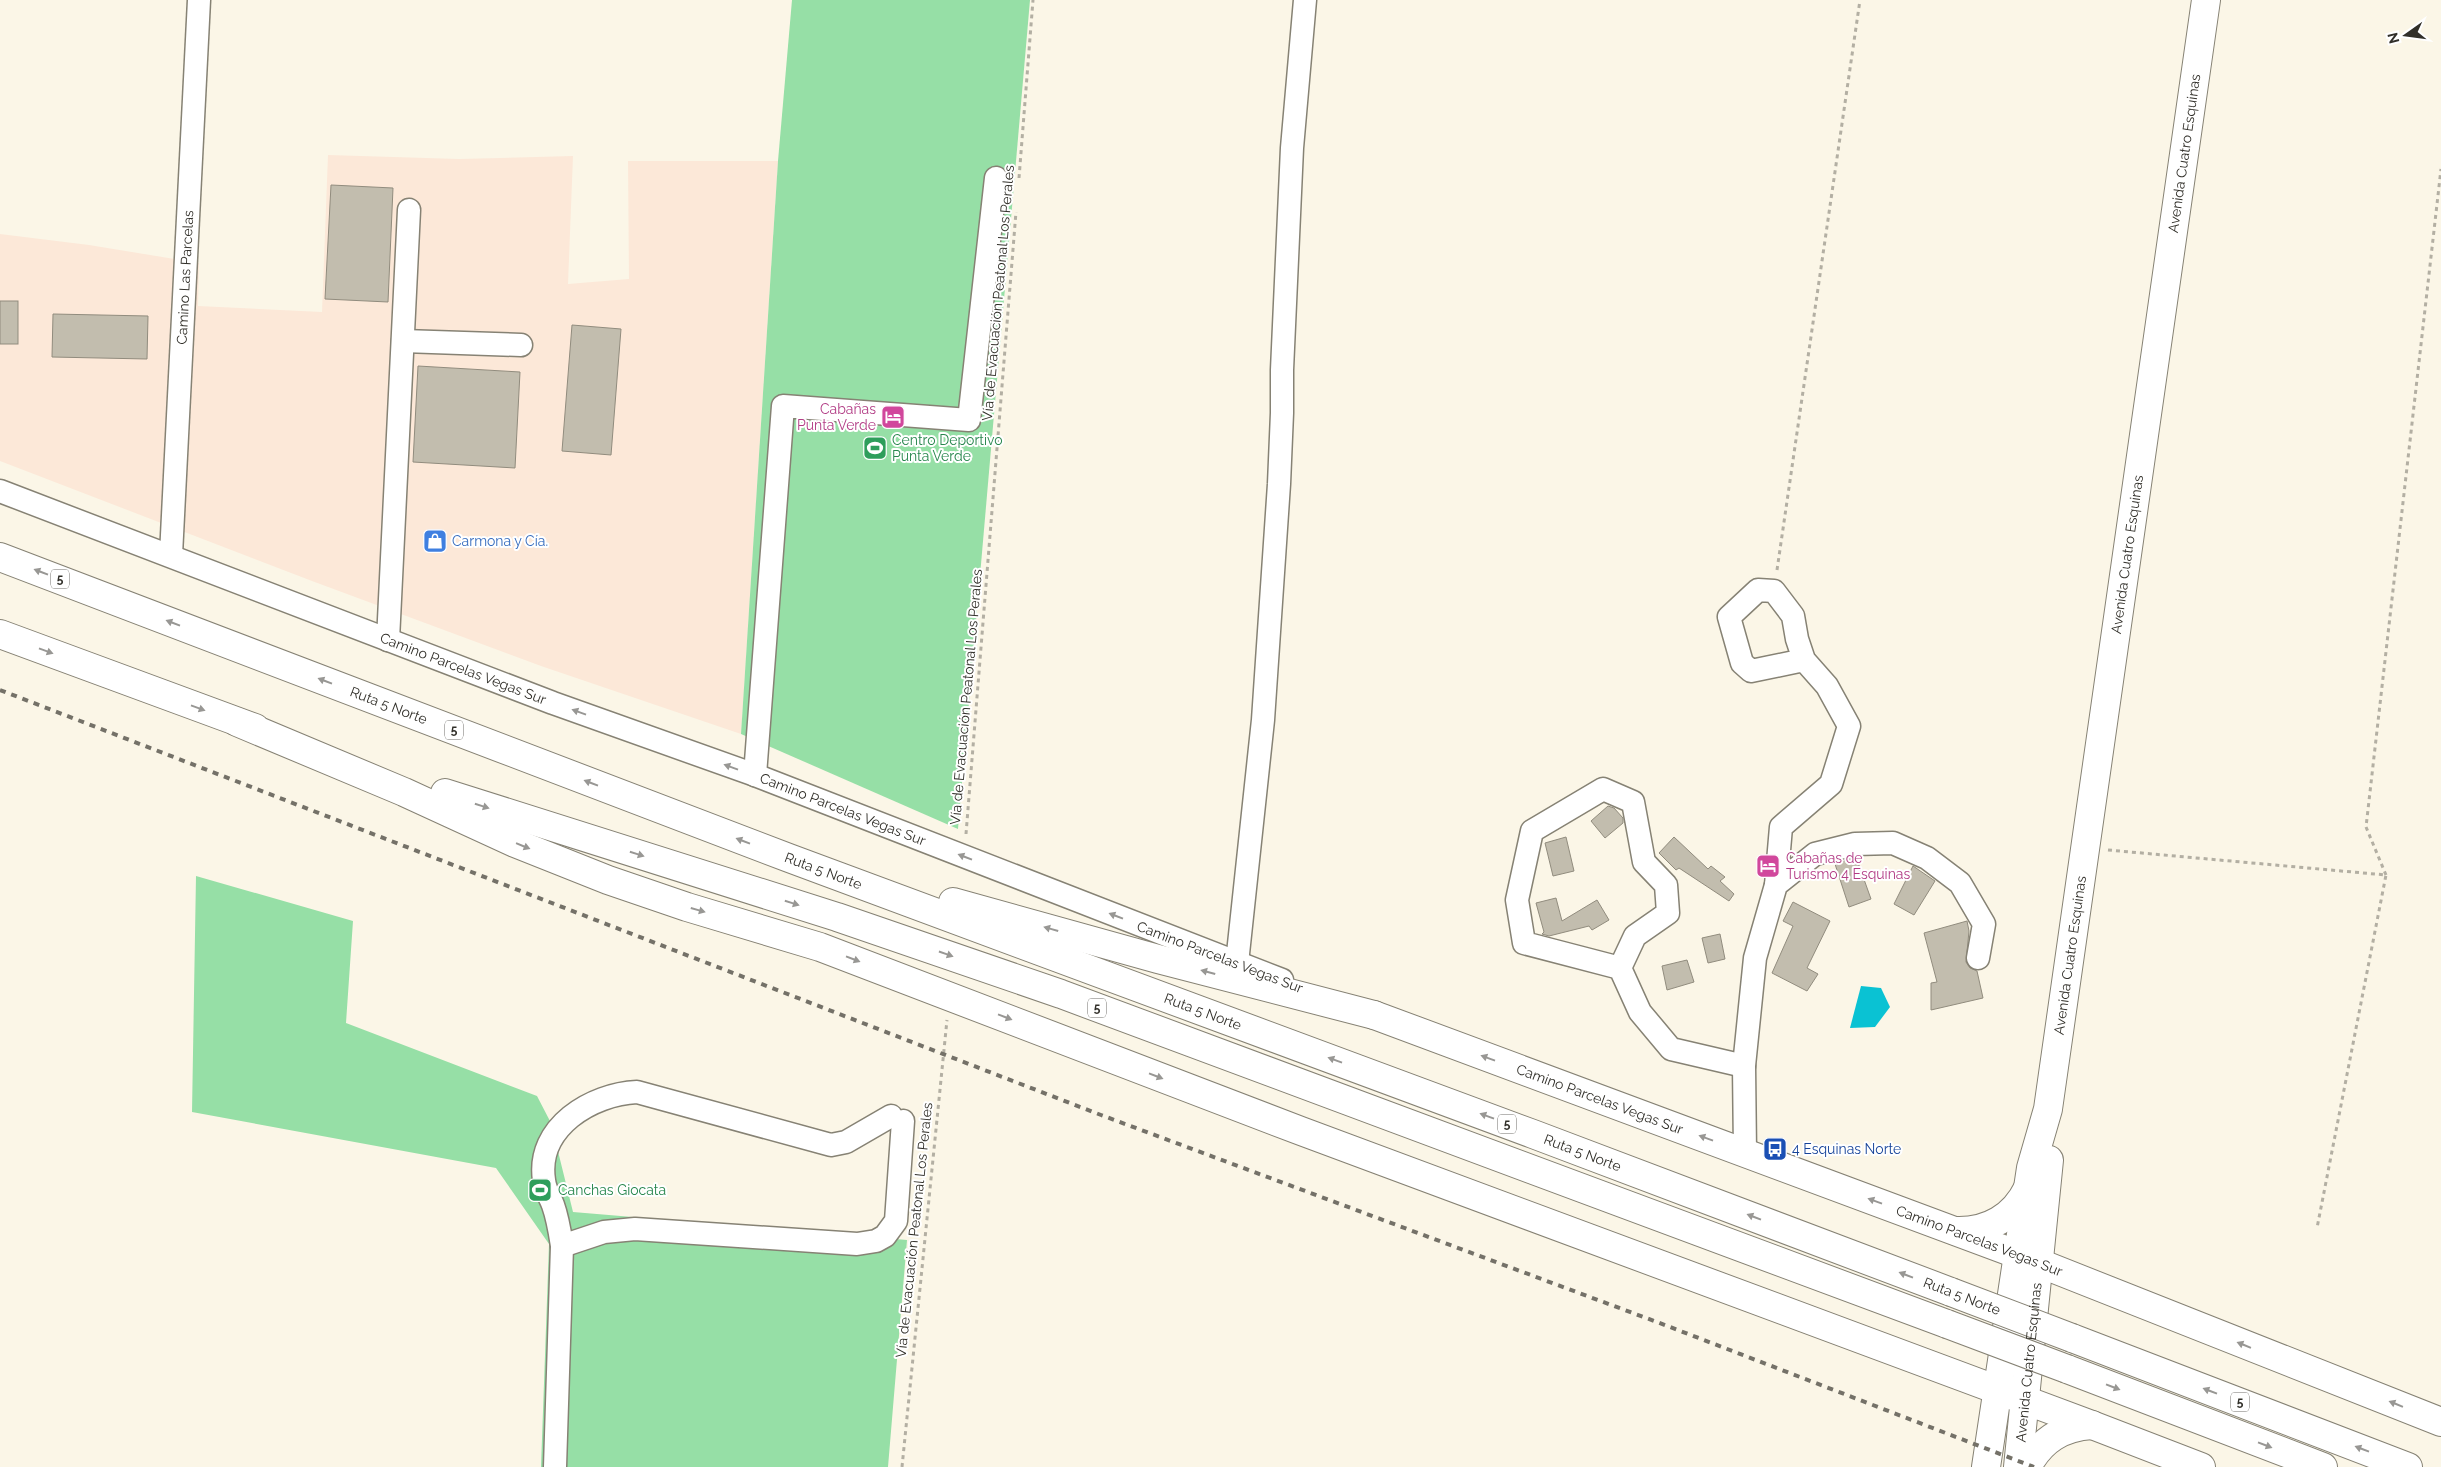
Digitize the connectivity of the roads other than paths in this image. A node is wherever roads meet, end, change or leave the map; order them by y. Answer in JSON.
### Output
{"nodes":[{"id":1,"x":198,"y":0,"type":"edge"},
{"id":2,"x":1305,"y":0,"type":"edge"},
{"id":3,"x":2206,"y":0,"type":"edge"},
{"id":4,"x":996,"y":178,"type":"dead end"},
{"id":5,"x":409,"y":210,"type":"dead end"},
{"id":6,"x":403,"y":341,"type":"junction"},
{"id":7,"x":521,"y":346,"type":"dead end"},
{"id":8,"x":0,"y":491,"type":"edge"},
{"id":9,"x":171,"y":555,"type":"junction"},
{"id":10,"x":0,"y":557,"type":"edge"},
{"id":11,"x":0,"y":634,"type":"edge"},
{"id":12,"x":388,"y":640,"type":"junction"},
{"id":13,"x":1804,"y":660,"type":"junction"},
{"id":14,"x":237,"y":722,"type":"junction"},
{"id":15,"x":755,"y":775,"type":"junction"},
{"id":16,"x":788,"y":858,"type":"junction"},
{"id":17,"x":1776,"y":885,"type":"junction"},
{"id":18,"x":1978,"y":958,"type":"dead end"},
{"id":19,"x":1237,"y":963,"type":"junction"},
{"id":20,"x":1620,"y":968,"type":"junction"},
{"id":21,"x":1374,"y":1016,"type":"junction"},
{"id":22,"x":1744,"y":1066,"type":"junction"},
{"id":23,"x":2048,"y":1109,"type":"junction"},
{"id":24,"x":1745,"y":1153,"type":"junction"},
{"id":25,"x":2028,"y":1187,"type":"junction"},
{"id":26,"x":2044,"y":1222,"type":"junction"},
{"id":27,"x":1955,"y":1231,"type":"junction"},
{"id":28,"x":562,"y":1246,"type":"junction"},
{"id":29,"x":2028,"y":1259,"type":"junction"},
{"id":30,"x":2082,"y":1281,"type":"junction"},
{"id":31,"x":1999,"y":1390,"type":"junction"},
{"id":32,"x":2024,"y":1400,"type":"junction"},
{"id":33,"x":2441,"y":1422,"type":"edge"},
{"id":34,"x":2092,"y":1425,"type":"junction"},
{"id":35,"x":1988,"y":1463,"type":"edge"},
{"id":36,"x":554,"y":1467,"type":"edge"},
{"id":37,"x":2018,"y":1467,"type":"edge"},
{"id":38,"x":2026,"y":1467,"type":"edge"},
{"id":39,"x":2200,"y":1467,"type":"edge"},
{"id":40,"x":2324,"y":1467,"type":"edge"},
{"id":41,"x":2408,"y":1467,"type":"edge"}],
"edges":[{"from":1,"to":9,"type":"street","name":"Camino Las Parcelas"},
{"from":2,"to":19,"type":"street"},
{"from":3,"to":23,"type":"main road","name":"Avenida Cuatro Esquinas"},
{"from":4,"to":15,"type":"street"},
{"from":5,"to":6,"type":"street"},
{"from":6,"to":7,"type":"street"},
{"from":6,"to":12,"type":"street"},
{"from":8,"to":9,"type":"street","name":"Camino Parcelas Vegas Sur"},
{"from":9,"to":12,"type":"street","name":"Camino Parcelas Vegas Sur"},
{"from":16,"to":10,"type":"main road","name":"Ruta 5 Norte","number":"5","one_way":true},
{"from":11,"to":14,"type":"main road","number":"5","one_way":true},
{"from":15,"to":12,"type":"street","name":"Camino Parcelas Vegas Sur","one_way":true},
{"from":13,"to":13,"type":"street"},
{"from":13,"to":17,"type":"street"},
{"from":14,"to":31,"type":"main road","one_way":true},
{"from":14,"to":40,"type":"main road","number":"5","one_way":true,"bridge":true},
{"from":19,"to":15,"type":"street","name":"Camino Parcelas Vegas Sur","one_way":true},
{"from":21,"to":16,"type":"main road","one_way":true},
{"from":41,"to":16,"type":"main road","name":"Ruta 5 Norte","number":"5","one_way":true,"bridge":true},
{"from":17,"to":18,"type":"street"},
{"from":17,"to":22,"type":"street"},
{"from":19,"to":21,"type":"street","name":"Camino Parcelas Vegas Sur"},
{"from":20,"to":20,"type":"street"},
{"from":20,"to":22,"type":"street"},
{"from":24,"to":21,"type":"main road","name":"Camino Parcelas Vegas Sur","one_way":true},
{"from":22,"to":24,"type":"street"},
{"from":23,"to":25,"type":"main road","name":"Avenida Cuatro Esquinas"},
{"from":23,"to":26,"type":"main road","name":"Avenida Cuatro Esquinas"},
{"from":27,"to":24,"type":"main road","name":"Camino Parcelas Vegas Sur","one_way":true},
{"from":25,"to":27,"type":"main road"},
{"from":25,"to":29,"type":"main road","name":"Avenida Cuatro Esquinas"},
{"from":26,"to":29,"type":"main road","name":"Avenida Cuatro Esquinas"},
{"from":26,"to":30,"type":"main road"},
{"from":27,"to":29,"type":"main road","name":"Camino Parcelas Vegas Sur"},
{"from":28,"to":28,"type":"street"},
{"from":28,"to":36,"type":"street"},
{"from":29,"to":30,"type":"main road","name":"Camino Parcelas Vegas Sur"},
{"from":29,"to":31,"type":"main road","name":"Avenida Cuatro Esquinas"},
{"from":29,"to":32,"type":"main road","name":"Avenida Cuatro Esquinas"},
{"from":33,"to":30,"type":"main road","name":"Camino Parcelas Vegas Sur","one_way":true},
{"from":31,"to":32,"type":"main road"},
{"from":31,"to":35,"type":"main road","name":"Avenida Cuatro Esquinas"},
{"from":32,"to":34,"type":"main road"},
{"from":32,"to":37,"type":"main road","name":"Avenida Cuatro Esquinas"},
{"from":34,"to":38,"type":"main road"},
{"from":34,"to":39,"type":"main road"}]}
